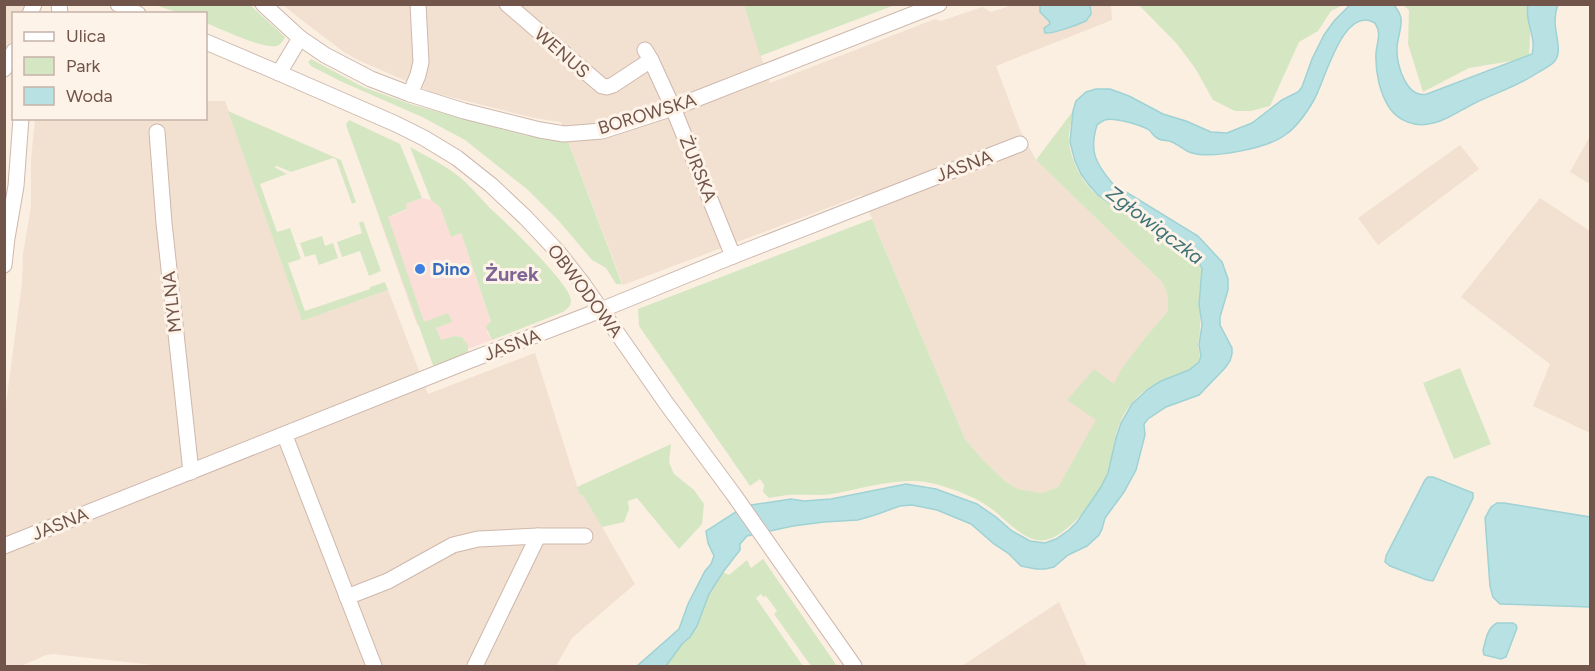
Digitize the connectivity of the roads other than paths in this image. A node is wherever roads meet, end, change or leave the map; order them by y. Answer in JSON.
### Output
{"nodes":[{"id":1,"x":118,"y":4,"type":"edge"},
{"id":2,"x":263,"y":4,"type":"edge"},
{"id":3,"x":418,"y":4,"type":"edge"},
{"id":4,"x":507,"y":4,"type":"edge"},
{"id":5,"x":939,"y":4,"type":"edge"},
{"id":6,"x":134,"y":12,"type":"edge"},
{"id":7,"x":300,"y":38,"type":"junction"},
{"id":8,"x":207,"y":42,"type":"edge"},
{"id":9,"x":12,"y":55,"type":"edge"},
{"id":10,"x":648,"y":55,"type":"joint"},
{"id":11,"x":4,"y":69,"type":"edge"},
{"id":12,"x":279,"y":73,"type":"junction"},
{"id":13,"x":410,"y":94,"type":"junction"},
{"id":14,"x":673,"y":108,"type":"junction"},
{"id":15,"x":21,"y":120,"type":"edge"},
{"id":16,"x":157,"y":132,"type":"dead end"},
{"id":17,"x":1020,"y":144,"type":"dead end"},
{"id":18,"x":733,"y":256,"type":"junction"},
{"id":19,"x":4,"y":265,"type":"edge"},
{"id":20,"x":601,"y":310,"type":"junction"},
{"id":21,"x":285,"y":436,"type":"junction"},
{"id":22,"x":191,"y":472,"type":"junction"},
{"id":23,"x":538,"y":536,"type":"junction"},
{"id":24,"x":585,"y":536,"type":"dead end"},
{"id":25,"x":4,"y":546,"type":"edge"},
{"id":26,"x":347,"y":597,"type":"junction"},
{"id":27,"x":374,"y":666,"type":"edge"},
{"id":28,"x":476,"y":666,"type":"edge"},
{"id":29,"x":854,"y":666,"type":"edge"}],
"edges":[{"from":1,"to":6,"type":"street"},
{"from":2,"to":7,"type":"street","name":"BOROWSKA"},
{"from":3,"to":13,"type":"street"},
{"from":4,"to":10,"type":"street","name":"WENUS"},
{"from":5,"to":14,"type":"street","name":"BOROWSKA"},
{"from":7,"to":12,"type":"street"},
{"from":7,"to":13,"type":"street","name":"BOROWSKA"},
{"from":8,"to":12,"type":"street","name":"OBWODOWA"},
{"from":9,"to":11,"type":"street"},
{"from":10,"to":14,"type":"street","name":"ŻURSKA"},
{"from":12,"to":20,"type":"street","name":"OBWODOWA"},
{"from":13,"to":14,"type":"street","name":"BOROWSKA"},
{"from":14,"to":18,"type":"street","name":"ŻURSKA"},
{"from":15,"to":19,"type":"street"},
{"from":16,"to":22,"type":"street","name":"MYLNA"},
{"from":17,"to":18,"type":"street","name":"JASNA"},
{"from":18,"to":20,"type":"street","name":"JASNA"},
{"from":20,"to":21,"type":"street","name":"JASNA"},
{"from":20,"to":29,"type":"street","name":"OBWODOWA"},
{"from":21,"to":22,"type":"street","name":"JASNA"},
{"from":21,"to":26,"type":"street"},
{"from":22,"to":25,"type":"street","name":"JASNA"},
{"from":23,"to":24,"type":"street"},
{"from":23,"to":26,"type":"street"},
{"from":23,"to":28,"type":"street"},
{"from":26,"to":27,"type":"street"}]}
